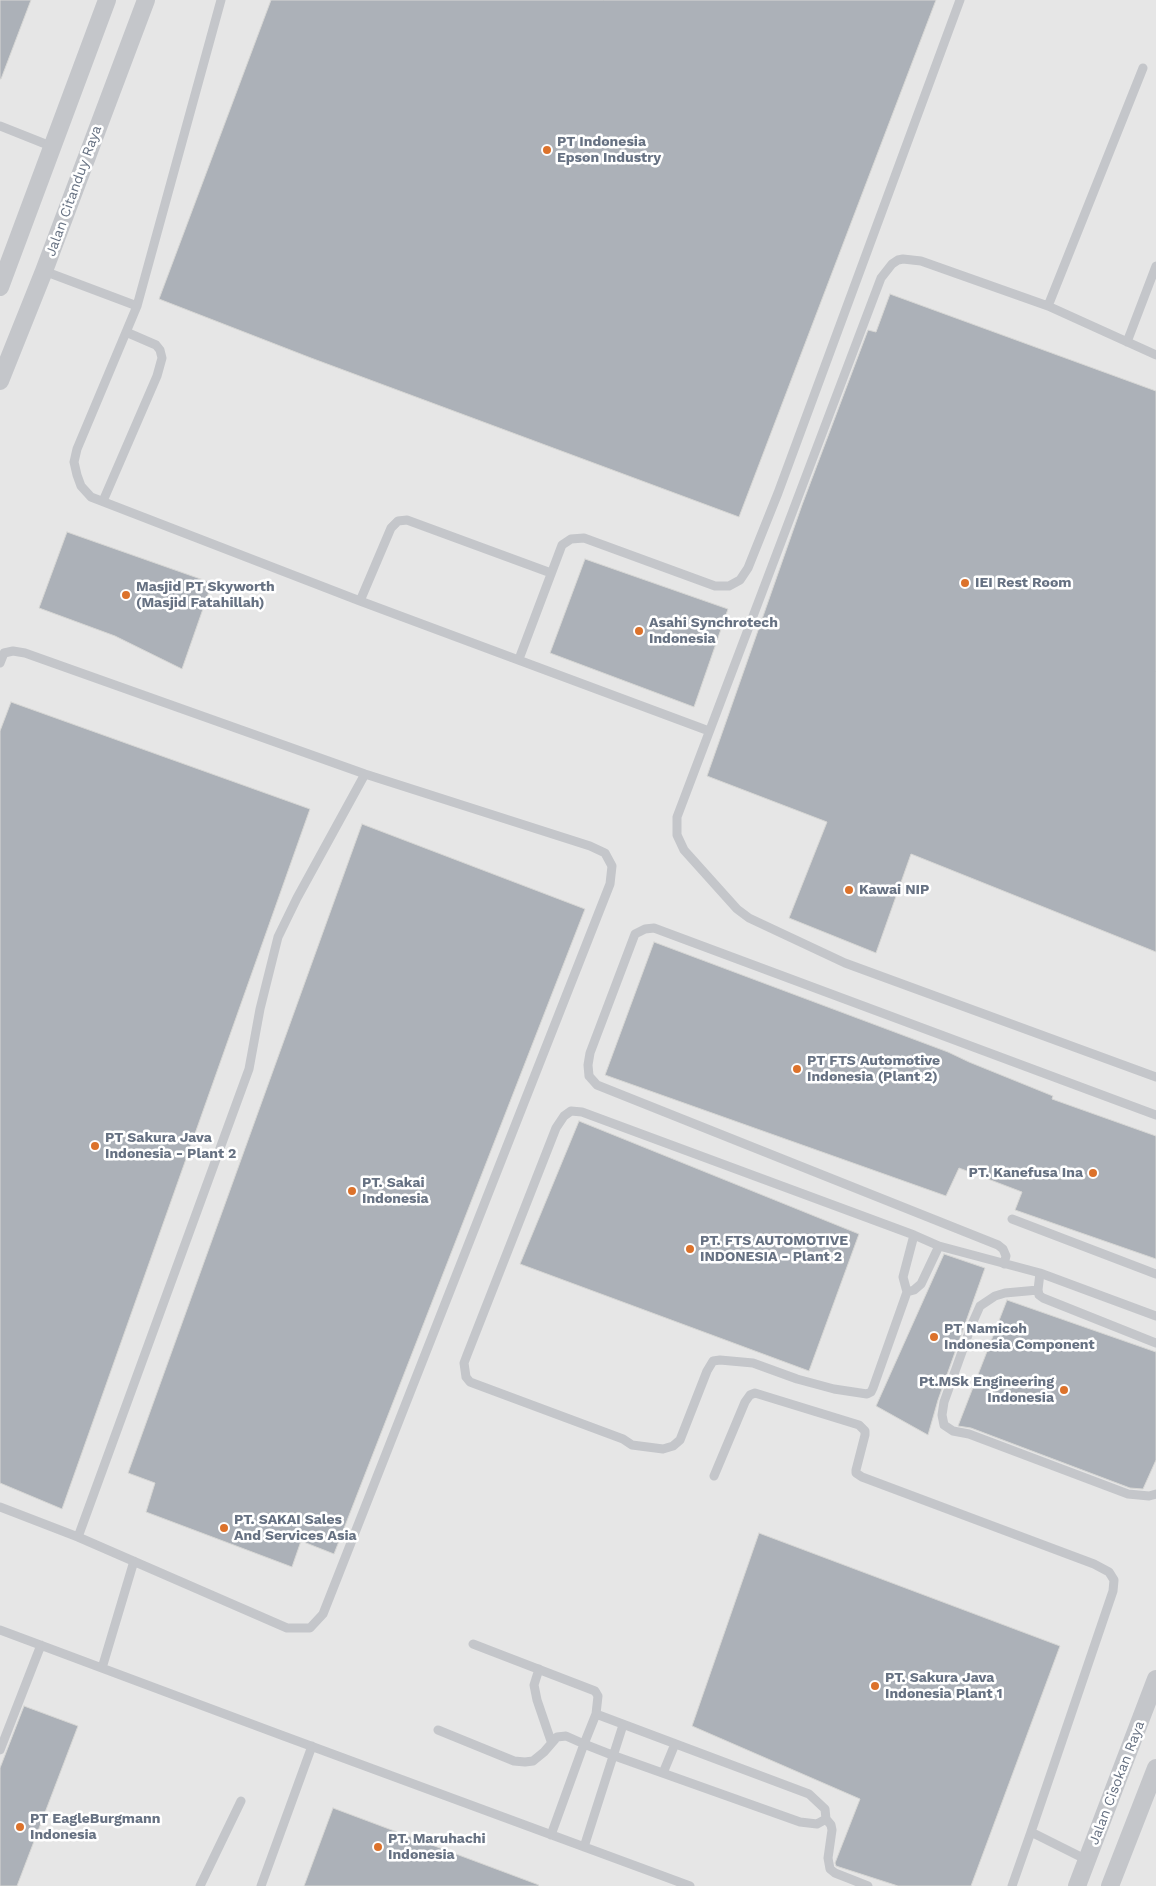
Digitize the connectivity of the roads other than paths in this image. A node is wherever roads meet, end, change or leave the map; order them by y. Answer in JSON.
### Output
{"nodes":[{"id":1,"x":108,"y":0,"type":"edge"},
{"id":2,"x":146,"y":0,"type":"edge"},
{"id":3,"x":221,"y":0,"type":"edge"},
{"id":4,"x":960,"y":0,"type":"edge"},
{"id":5,"x":1143,"y":68,"type":"dead end"},
{"id":6,"x":0,"y":126,"type":"edge"},
{"id":7,"x":53,"y":147,"type":"junction"},
{"id":8,"x":1156,"y":266,"type":"edge"},
{"id":9,"x":44,"y":271,"type":"junction"},
{"id":10,"x":0,"y":287,"type":"edge"},
{"id":11,"x":138,"y":306,"type":"junction"},
{"id":12,"x":1048,"y":306,"type":"junction"},
{"id":13,"x":126,"y":332,"type":"junction"},
{"id":14,"x":1127,"y":342,"type":"junction"},
{"id":15,"x":1156,"y":355,"type":"edge"},
{"id":16,"x":0,"y":381,"type":"edge"},
{"id":17,"x":103,"y":501,"type":"junction"},
{"id":18,"x":551,"y":573,"type":"junction"},
{"id":19,"x":360,"y":601,"type":"junction"},
{"id":20,"x":519,"y":659,"type":"junction"},
{"id":21,"x":0,"y":663,"type":"edge"},
{"id":22,"x":709,"y":731,"type":"junction"},
{"id":23,"x":365,"y":774,"type":"junction"},
{"id":24,"x":1156,"y":1077,"type":"edge"},
{"id":25,"x":1156,"y":1116,"type":"edge"},
{"id":26,"x":1012,"y":1219,"type":"dead end"},
{"id":27,"x":914,"y":1235,"type":"junction"},
{"id":28,"x":939,"y":1246,"type":"junction"},
{"id":29,"x":1004,"y":1264,"type":"junction"},
{"id":30,"x":1040,"y":1273,"type":"junction"},
{"id":31,"x":1156,"y":1274,"type":"edge"},
{"id":32,"x":1038,"y":1290,"type":"junction"},
{"id":33,"x":907,"y":1292,"type":"junction"},
{"id":34,"x":1156,"y":1316,"type":"edge"},
{"id":35,"x":1156,"y":1344,"type":"edge"},
{"id":36,"x":714,"y":1476,"type":"dead end"},
{"id":37,"x":1156,"y":1494,"type":"edge"},
{"id":38,"x":0,"y":1507,"type":"edge"},
{"id":39,"x":78,"y":1537,"type":"junction"},
{"id":40,"x":134,"y":1561,"type":"junction"},
{"id":41,"x":0,"y":1630,"type":"edge"},
{"id":42,"x":473,"y":1644,"type":"dead end"},
{"id":43,"x":41,"y":1645,"type":"junction"},
{"id":44,"x":102,"y":1668,"type":"junction"},
{"id":45,"x":539,"y":1669,"type":"junction"},
{"id":46,"x":1156,"y":1679,"type":"edge"},
{"id":47,"x":596,"y":1714,"type":"junction"},
{"id":48,"x":623,"y":1725,"type":"junction"},
{"id":49,"x":438,"y":1730,"type":"dead end"},
{"id":50,"x":552,"y":1741,"type":"junction"},
{"id":51,"x":584,"y":1744,"type":"junction"},
{"id":52,"x":674,"y":1744,"type":"junction"},
{"id":53,"x":312,"y":1746,"type":"junction"},
{"id":54,"x":0,"y":1750,"type":"edge"},
{"id":55,"x":612,"y":1755,"type":"junction"},
{"id":56,"x":1156,"y":1768,"type":"edge"},
{"id":57,"x":663,"y":1773,"type":"junction"},
{"id":58,"x":240,"y":1801,"type":"dead end"},
{"id":59,"x":826,"y":1818,"type":"junction"},
{"id":60,"x":1031,"y":1832,"type":"junction"},
{"id":61,"x":552,"y":1835,"type":"junction"},
{"id":62,"x":584,"y":1847,"type":"junction"},
{"id":63,"x":1087,"y":1860,"type":"junction"},
{"id":64,"x":200,"y":1886,"type":"edge"},
{"id":65,"x":262,"y":1886,"type":"edge"},
{"id":66,"x":690,"y":1886,"type":"edge"},
{"id":67,"x":868,"y":1886,"type":"edge"},
{"id":68,"x":1012,"y":1886,"type":"edge"},
{"id":69,"x":1077,"y":1886,"type":"edge"},
{"id":70,"x":1110,"y":1886,"type":"edge"}],
"edges":[{"from":1,"to":7,"type":"street"},
{"from":2,"to":9,"type":"street","name":"Jalan Citanduy Raya"},
{"from":3,"to":11,"type":"lane"},
{"from":4,"to":18,"type":"lane"},
{"from":5,"to":12,"type":"lane"},
{"from":6,"to":7,"type":"lane"},
{"from":7,"to":10,"type":"street"},
{"from":8,"to":14,"type":"lane"},
{"from":9,"to":11,"type":"lane"},
{"from":9,"to":16,"type":"street","name":"Jalan Citanduy Raya"},
{"from":11,"to":13,"type":"lane"},
{"from":12,"to":14,"type":"lane"},
{"from":12,"to":22,"type":"lane"},
{"from":13,"to":17,"type":"lane"},
{"from":13,"to":17,"type":"lane"},
{"from":14,"to":15,"type":"lane"},
{"from":17,"to":19,"type":"lane"},
{"from":18,"to":19,"type":"lane"},
{"from":18,"to":20,"type":"lane"},
{"from":19,"to":20,"type":"lane"},
{"from":20,"to":22,"type":"lane"},
{"from":21,"to":23,"type":"lane"},
{"from":22,"to":24,"type":"lane"},
{"from":23,"to":39,"type":"lane"},
{"from":23,"to":40,"type":"lane"},
{"from":25,"to":29,"type":"lane"},
{"from":26,"to":31,"type":"lane"},
{"from":27,"to":28,"type":"lane"},
{"from":27,"to":33,"type":"lane"},
{"from":27,"to":33,"type":"lane"},
{"from":28,"to":29,"type":"lane"},
{"from":28,"to":33,"type":"lane"},
{"from":29,"to":30,"type":"lane"},
{"from":30,"to":32,"type":"lane"},
{"from":30,"to":34,"type":"lane"},
{"from":32,"to":35,"type":"lane"},
{"from":32,"to":37,"type":"lane"},
{"from":36,"to":60,"type":"lane"},
{"from":38,"to":39,"type":"lane"},
{"from":39,"to":40,"type":"lane"},
{"from":40,"to":44,"type":"lane"},
{"from":41,"to":43,"type":"lane"},
{"from":42,"to":45,"type":"lane"},
{"from":43,"to":44,"type":"lane"},
{"from":43,"to":54,"type":"lane"},
{"from":44,"to":53,"type":"lane"},
{"from":45,"to":47,"type":"lane"},
{"from":45,"to":50,"type":"lane"},
{"from":46,"to":63,"type":"street","name":"Jalan Cisokan Raya"},
{"from":47,"to":48,"type":"lane"},
{"from":47,"to":51,"type":"lane"},
{"from":48,"to":52,"type":"lane"},
{"from":48,"to":55,"type":"lane"},
{"from":49,"to":50,"type":"lane"},
{"from":50,"to":51,"type":"lane"},
{"from":51,"to":55,"type":"lane"},
{"from":51,"to":61,"type":"lane"},
{"from":52,"to":57,"type":"lane"},
{"from":52,"to":59,"type":"lane"},
{"from":53,"to":61,"type":"lane"},
{"from":53,"to":65,"type":"lane"},
{"from":55,"to":57,"type":"lane"},
{"from":55,"to":62,"type":"lane"},
{"from":56,"to":70,"type":"street"},
{"from":57,"to":59,"type":"lane"},
{"from":58,"to":64,"type":"lane"},
{"from":59,"to":67,"type":"lane"},
{"from":60,"to":63,"type":"lane"},
{"from":60,"to":68,"type":"lane"},
{"from":61,"to":62,"type":"lane"},
{"from":62,"to":66,"type":"lane"},
{"from":63,"to":69,"type":"street","name":"Jalan Cisokan Raya"}]}
